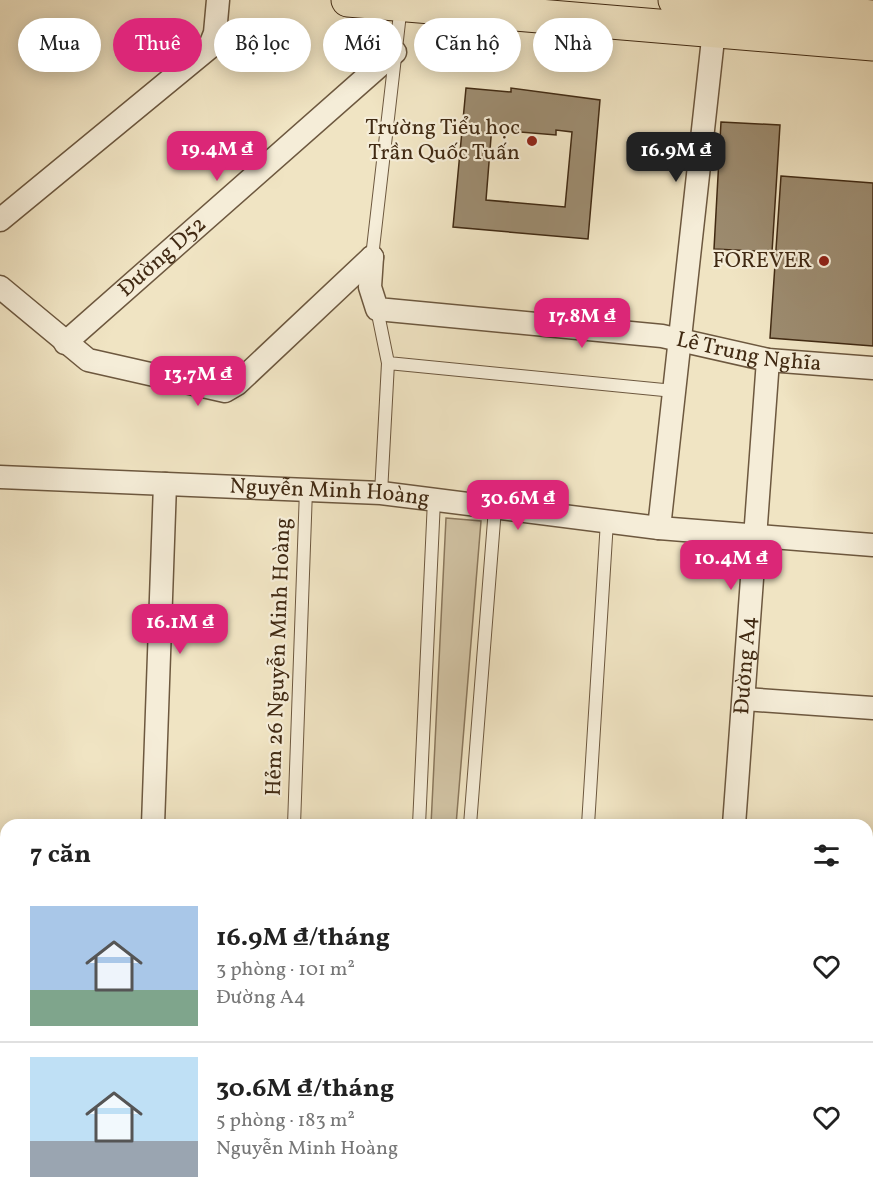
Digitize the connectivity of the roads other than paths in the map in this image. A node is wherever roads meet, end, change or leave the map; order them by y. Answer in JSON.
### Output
{"nodes":[{"id":1,"x":218,"y":0,"type":"edge"},
{"id":2,"x":348,"y":0,"type":"edge"},
{"id":3,"x":675,"y":0,"type":"edge"},
{"id":4,"x":401,"y":4,"type":"junction"},
{"id":5,"x":712,"y":16,"type":"junction"},
{"id":6,"x":873,"y":17,"type":"edge"},
{"id":7,"x":399,"y":18,"type":"edge"},
{"id":8,"x":873,"y":44,"type":"edge"},
{"id":9,"x":372,"y":72,"type":"edge"},
{"id":10,"x":393,"y":72,"type":"edge"},
{"id":11,"x":0,"y":220,"type":"edge"},
{"id":12,"x":372,"y":257,"type":"junction"},
{"id":13,"x":0,"y":287,"type":"edge"},
{"id":14,"x":377,"y":309,"type":"junction"},
{"id":15,"x":679,"y":340,"type":"junction"},
{"id":16,"x":65,"y":343,"type":"junction"},
{"id":17,"x":768,"y":360,"type":"junction"},
{"id":18,"x":388,"y":363,"type":"junction"},
{"id":19,"x":873,"y":368,"type":"edge"},
{"id":20,"x":674,"y":391,"type":"junction"},
{"id":21,"x":0,"y":477,"type":"edge"},
{"id":22,"x":165,"y":484,"type":"junction"},
{"id":23,"x":306,"y":490,"type":"junction"},
{"id":24,"x":381,"y":494,"type":"junction"},
{"id":25,"x":434,"y":500,"type":"junction"},
{"id":26,"x":495,"y":508,"type":"junction"},
{"id":27,"x":607,"y":521,"type":"junction"},
{"id":28,"x":659,"y":528,"type":"junction"},
{"id":29,"x":755,"y":536,"type":"junction"},
{"id":30,"x":873,"y":545,"type":"edge"},
{"id":31,"x":744,"y":699,"type":"junction"},
{"id":32,"x":873,"y":708,"type":"edge"},
{"id":33,"x":153,"y":819,"type":"edge"},
{"id":34,"x":294,"y":819,"type":"edge"},
{"id":35,"x":419,"y":819,"type":"edge"},
{"id":36,"x":470,"y":819,"type":"edge"},
{"id":37,"x":588,"y":819,"type":"edge"},
{"id":38,"x":734,"y":819,"type":"edge"}],
"edges":[{"from":1,"to":11,"type":"street"},
{"from":2,"to":4,"type":"main road"},
{"from":3,"to":5,"type":"main road"},
{"from":4,"to":5,"type":"main road"},
{"from":4,"to":7,"type":"lane"},
{"from":5,"to":6,"type":"main road"},
{"from":5,"to":8,"type":"main road"},
{"from":5,"to":15,"type":"street"},
{"from":9,"to":16,"type":"street","name":"Đường D52"},
{"from":10,"to":12,"type":"lane"},
{"from":12,"to":14,"type":"street"},
{"from":12,"to":16,"type":"street"},
{"from":13,"to":16,"type":"street"},
{"from":14,"to":15,"type":"street","name":"Lê Trung Nghĩa"},
{"from":14,"to":18,"type":"lane"},
{"from":15,"to":17,"type":"street","name":"Lê Trung Nghĩa"},
{"from":15,"to":20,"type":"street"},
{"from":17,"to":19,"type":"street","name":"Lê Trung Nghĩa"},
{"from":17,"to":29,"type":"street","name":"Đường A4"},
{"from":18,"to":20,"type":"lane"},
{"from":18,"to":24,"type":"lane"},
{"from":20,"to":28,"type":"street"},
{"from":21,"to":22,"type":"street","name":"Nguyễn Minh Hoàng"},
{"from":22,"to":23,"type":"street","name":"Nguyễn Minh Hoàng"},
{"from":22,"to":33,"type":"street"},
{"from":23,"to":24,"type":"street","name":"Nguyễn Minh Hoàng"},
{"from":23,"to":34,"type":"lane","name":"Hẻm 26 Nguyễn Minh Hoàng"},
{"from":24,"to":25,"type":"street","name":"Nguyễn Minh Hoàng"},
{"from":25,"to":26,"type":"street","name":"Nguyễn Minh Hoàng"},
{"from":25,"to":35,"type":"lane"},
{"from":26,"to":27,"type":"street","name":"Nguyễn Minh Hoàng"},
{"from":26,"to":36,"type":"lane"},
{"from":27,"to":28,"type":"street","name":"Nguyễn Minh Hoàng"},
{"from":27,"to":37,"type":"lane"},
{"from":28,"to":29,"type":"street","name":"Nguyễn Minh Hoàng"},
{"from":29,"to":30,"type":"street","name":"Nguyễn Minh Hoàng"},
{"from":29,"to":31,"type":"street","name":"Đường A4"},
{"from":31,"to":32,"type":"street"},
{"from":31,"to":38,"type":"street","name":"Đường A4"}]}
